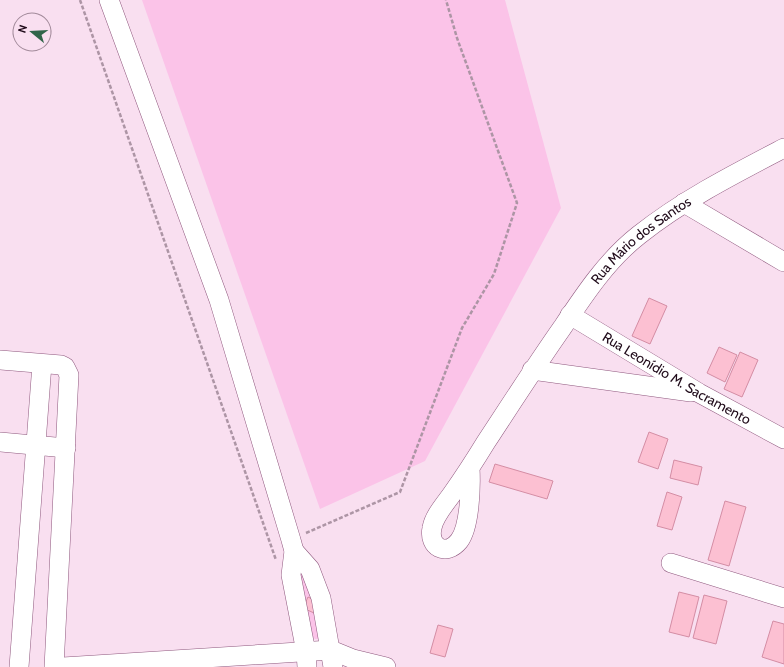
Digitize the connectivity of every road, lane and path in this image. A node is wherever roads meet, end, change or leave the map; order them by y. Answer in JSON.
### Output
{"nodes":[{"id":1,"x":80,"y":0,"type":"edge"},
{"id":2,"x":109,"y":0,"type":"edge"},
{"id":3,"x":446,"y":0,"type":"edge"},
{"id":4,"x":784,"y":148,"type":"edge"},
{"id":5,"x":684,"y":203,"type":"junction"},
{"id":6,"x":784,"y":262,"type":"edge"},
{"id":7,"x":570,"y":315,"type":"junction"},
{"id":8,"x":0,"y":360,"type":"edge"},
{"id":9,"x":42,"y":364,"type":"junction"},
{"id":10,"x":532,"y":370,"type":"junction"},
{"id":11,"x":698,"y":393,"type":"junction"},
{"id":12,"x":784,"y":439,"type":"edge"},
{"id":13,"x":0,"y":442,"type":"edge"},
{"id":14,"x":36,"y":445,"type":"junction"},
{"id":15,"x":66,"y":448,"type":"junction"},
{"id":16,"x":470,"y":468,"type":"dead end"},
{"id":17,"x":292,"y":546,"type":"junction"},
{"id":18,"x":671,"y":563,"type":"dead end"},
{"id":19,"x":278,"y":567,"type":"dead end"},
{"id":20,"x":784,"y":598,"type":"edge"},
{"id":21,"x":307,"y":659,"type":"edge"},
{"id":22,"x":332,"y":661,"type":"edge"},
{"id":23,"x":19,"y":667,"type":"edge"},
{"id":24,"x":54,"y":667,"type":"edge"},
{"id":25,"x":72,"y":667,"type":"edge"},
{"id":26,"x":386,"y":667,"type":"edge"}],
"edges":[{"from":1,"to":19,"type":"path"},
{"from":2,"to":17,"type":"street"},
{"from":3,"to":17,"type":"path"},
{"from":4,"to":5,"type":"street","name":"Rua Mário dos Santos"},
{"from":5,"to":6,"type":"street"},
{"from":5,"to":7,"type":"street","name":"Rua Mário dos Santos"},
{"from":7,"to":10,"type":"street","name":"Rua Mário dos Santos"},
{"from":7,"to":11,"type":"street","name":"Rua Leonídio M. Sacramento"},
{"from":8,"to":9,"type":"street"},
{"from":9,"to":14,"type":"street"},
{"from":9,"to":15,"type":"street"},
{"from":10,"to":11,"type":"street"},
{"from":10,"to":16,"type":"street","name":"Rua Mário dos Santos"},
{"from":11,"to":12,"type":"street","name":"Rua Leonídio M. Sacramento"},
{"from":13,"to":14,"type":"street"},
{"from":14,"to":15,"type":"street"},
{"from":14,"to":23,"type":"street"},
{"from":15,"to":24,"type":"street"},
{"from":17,"to":21,"type":"street"},
{"from":17,"to":22,"type":"street"},
{"from":18,"to":20,"type":"street"},
{"from":21,"to":22,"type":"street"},
{"from":21,"to":25,"type":"street"},
{"from":22,"to":26,"type":"street"}]}
